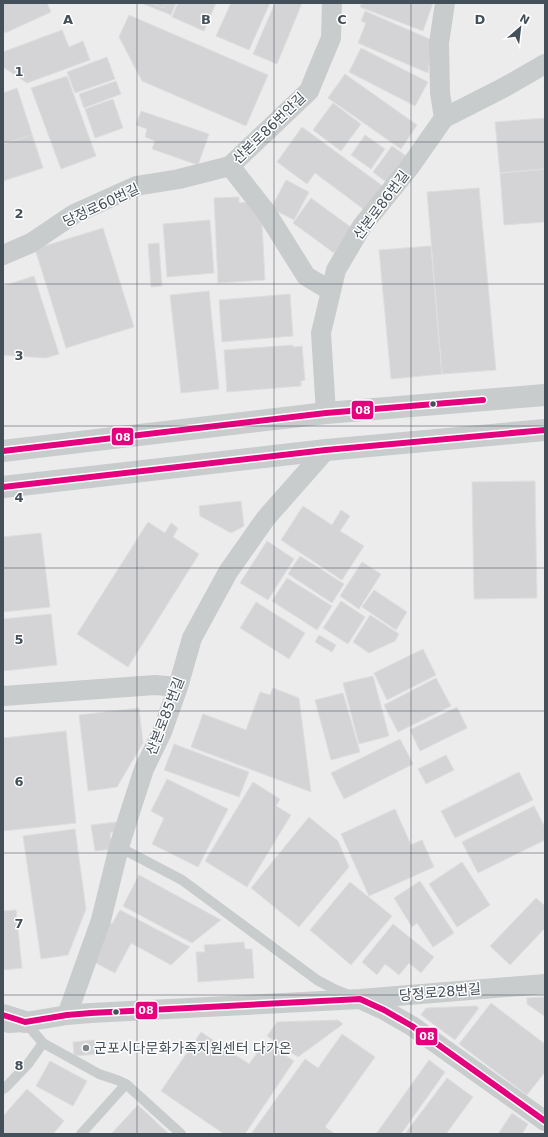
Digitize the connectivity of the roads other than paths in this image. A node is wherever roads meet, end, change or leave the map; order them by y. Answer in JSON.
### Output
{"nodes":[{"id":1,"x":332,"y":3,"type":"edge"},
{"id":2,"x":445,"y":3,"type":"edge"},
{"id":3,"x":545,"y":64,"type":"edge"},
{"id":4,"x":444,"y":118,"type":"junction"},
{"id":5,"x":230,"y":166,"type":"junction"},
{"id":6,"x":3,"y":255,"type":"edge"},
{"id":7,"x":330,"y":291,"type":"junction"},
{"id":8,"x":545,"y":395,"type":"edge"},
{"id":9,"x":326,"y":412,"type":"junction"},
{"id":10,"x":545,"y":430,"type":"edge"},
{"id":11,"x":326,"y":450,"type":"junction"},
{"id":12,"x":3,"y":451,"type":"edge"},
{"id":13,"x":3,"y":487,"type":"edge"},
{"id":14,"x":178,"y":687,"type":"junction"},
{"id":15,"x":3,"y":696,"type":"edge"},
{"id":16,"x":119,"y":847,"type":"junction"},
{"id":17,"x":545,"y":984,"type":"edge"},
{"id":18,"x":360,"y":999,"type":"junction"},
{"id":19,"x":3,"y":1015,"type":"edge"},
{"id":20,"x":66,"y":1015,"type":"junction"},
{"id":21,"x":25,"y":1022,"type":"junction"},
{"id":22,"x":3,"y":1023,"type":"edge"},
{"id":23,"x":43,"y":1043,"type":"junction"},
{"id":24,"x":126,"y":1084,"type":"junction"},
{"id":25,"x":3,"y":1089,"type":"edge"},
{"id":26,"x":540,"y":1114,"type":"edge"},
{"id":27,"x":81,"y":1134,"type":"edge"},
{"id":28,"x":181,"y":1134,"type":"edge"}],
"edges":[{"from":1,"to":5,"type":"street","name":"산본로86번안길"},
{"from":2,"to":4,"type":"street"},
{"from":3,"to":4,"type":"street"},
{"from":4,"to":7,"type":"street","name":"산본로86번길"},
{"from":5,"to":6,"type":"street","name":"당정로60번길"},
{"from":5,"to":7,"type":"street","name":"산본로86번안길"},
{"from":7,"to":9,"type":"street","name":"산본로86번길"},
{"from":8,"to":9,"type":"street"},
{"from":9,"to":12,"type":"street"},
{"from":10,"to":11,"type":"street"},
{"from":11,"to":13,"type":"street"},
{"from":11,"to":14,"type":"street","name":"산본로85번길"},
{"from":14,"to":15,"type":"street"},
{"from":14,"to":16,"type":"street","name":"산본로85번길"},
{"from":16,"to":18,"type":"lane"},
{"from":16,"to":20,"type":"street","name":"산본로85번길"},
{"from":17,"to":18,"type":"street","name":"당정로28번길"},
{"from":18,"to":20,"type":"street","name":"당정로28번길"},
{"from":18,"to":26,"type":"street"},
{"from":19,"to":21,"type":"street"},
{"from":20,"to":21,"type":"street","name":"당정로28번길"},
{"from":21,"to":22,"type":"street","name":"당정로28번길"},
{"from":21,"to":23,"type":"lane"},
{"from":23,"to":24,"type":"lane"},
{"from":23,"to":25,"type":"lane"},
{"from":24,"to":27,"type":"lane"},
{"from":24,"to":28,"type":"lane"}]}
